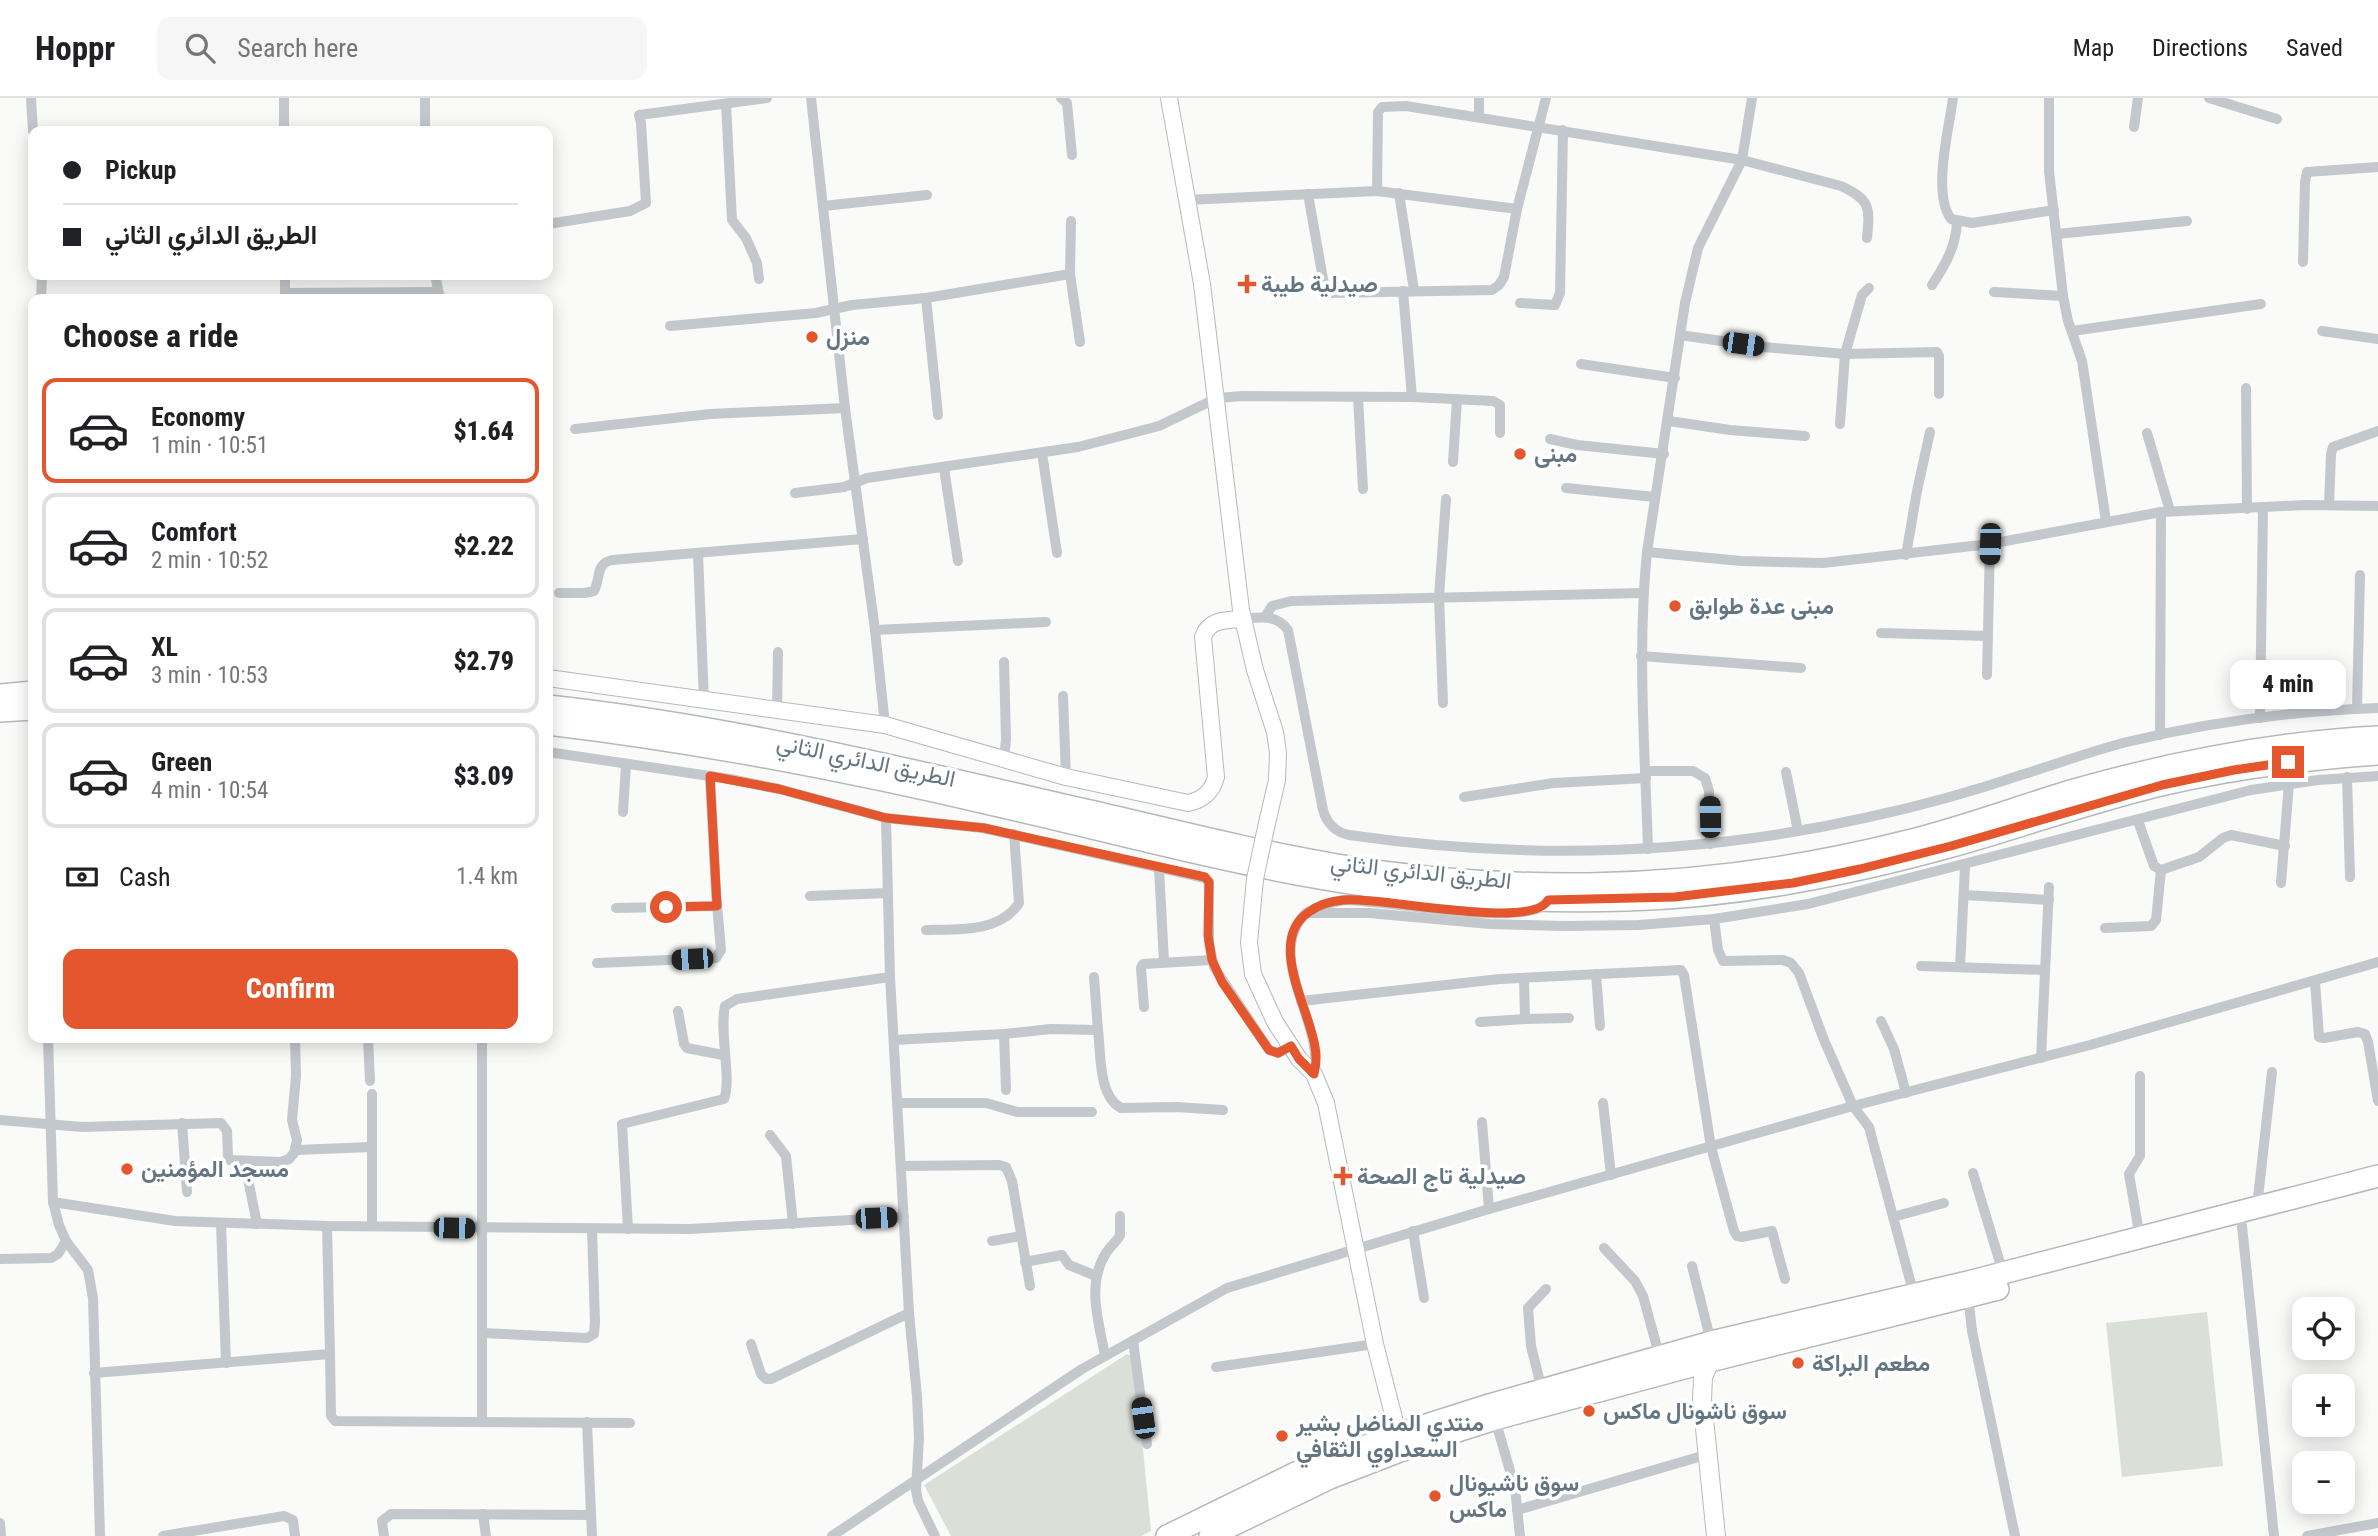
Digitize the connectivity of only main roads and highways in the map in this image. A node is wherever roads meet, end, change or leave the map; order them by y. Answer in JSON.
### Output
{"nodes":[{"id":1,"x":28,"y":692,"type":"edge"},
{"id":2,"x":0,"y":695,"type":"edge"},
{"id":3,"x":553,"y":707,"type":"edge"},
{"id":4,"x":28,"y":709,"type":"edge"},
{"id":5,"x":0,"y":711,"type":"edge"},
{"id":6,"x":553,"y":725,"type":"edge"},
{"id":7,"x":2378,"y":737,"type":"edge"},
{"id":8,"x":2378,"y":754,"type":"edge"},
{"id":9,"x":2378,"y":1176,"type":"edge"},
{"id":10,"x":2378,"y":1190,"type":"edge"},
{"id":11,"x":1968,"y":1290,"type":"junction"},
{"id":12,"x":1711,"y":1352,"type":"junction"},
{"id":13,"x":1683,"y":1369,"type":"junction"},
{"id":14,"x":1702,"y":1399,"type":"junction"},
{"id":15,"x":1236,"y":1512,"type":"junction"},
{"id":16,"x":1167,"y":1536,"type":"edge"},
{"id":17,"x":1210,"y":1536,"type":"edge"},
{"id":18,"x":1716,"y":1536,"type":"edge"}],
"edges":[{"from":1,"to":2,"type":"highway"},
{"from":3,"to":7,"type":"highway","name":"الطريق الدائري الثاني"},
{"from":4,"to":5,"type":"highway"},
{"from":6,"to":8,"type":"highway","name":"الطريق الدائري الثاني"},
{"from":9,"to":11,"type":"highway"},
{"from":10,"to":11,"type":"highway"},
{"from":11,"to":12,"type":"highway"},
{"from":11,"to":12,"type":"highway"},
{"from":12,"to":13,"type":"highway"},
{"from":12,"to":14,"type":"main road"},
{"from":12,"to":15,"type":"highway"},
{"from":13,"to":14,"type":"main road"},
{"from":13,"to":15,"type":"highway"},
{"from":14,"to":18,"type":"main road"},
{"from":15,"to":16,"type":"highway"},
{"from":15,"to":17,"type":"highway"}]}
